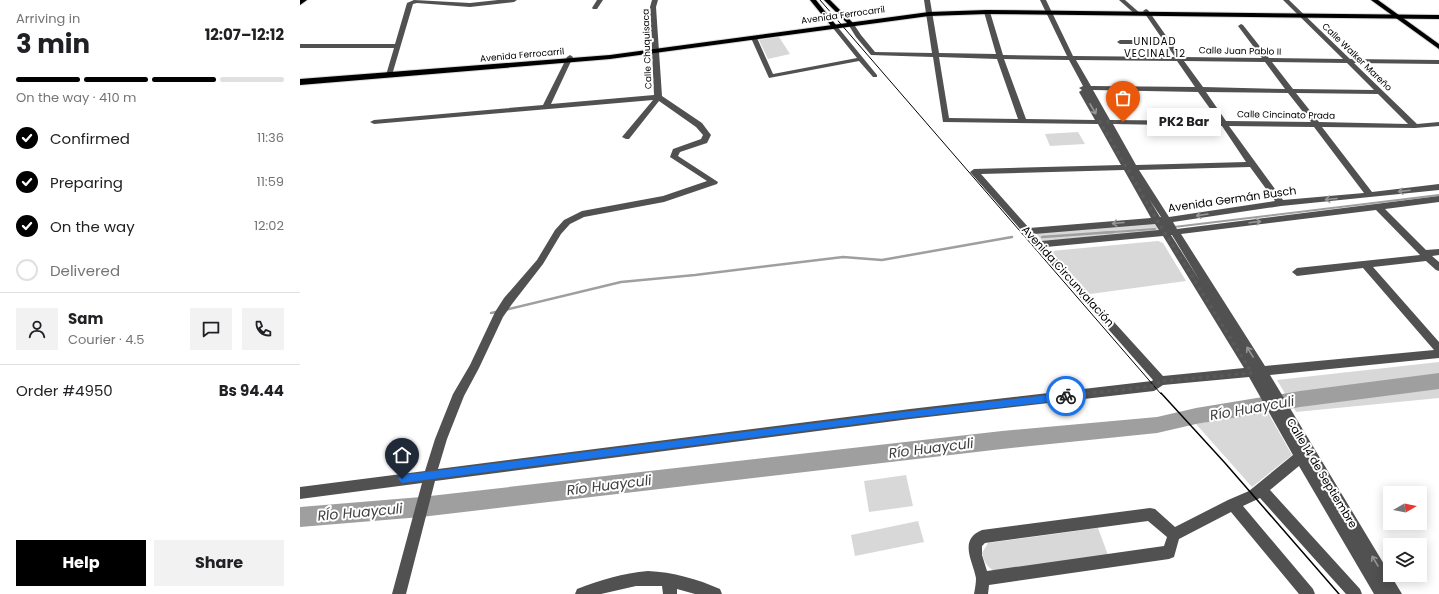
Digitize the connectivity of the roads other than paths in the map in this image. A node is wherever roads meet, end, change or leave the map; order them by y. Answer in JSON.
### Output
{"nodes":[{"id":1,"x":304,"y":0,"type":"edge"},
{"id":2,"x":505,"y":0,"type":"edge"},
{"id":3,"x":514,"y":0,"type":"edge"},
{"id":4,"x":600,"y":0,"type":"edge"},
{"id":5,"x":655,"y":0,"type":"edge"},
{"id":6,"x":813,"y":0,"type":"edge"},
{"id":7,"x":827,"y":0,"type":"edge"},
{"id":8,"x":927,"y":0,"type":"edge"},
{"id":9,"x":1036,"y":0,"type":"edge"},
{"id":10,"x":1043,"y":0,"type":"edge"},
{"id":11,"x":1122,"y":0,"type":"edge"},
{"id":12,"x":1286,"y":0,"type":"edge"},
{"id":13,"x":1374,"y":0,"type":"edge"},
{"id":14,"x":454,"y":2,"type":"edge"},
{"id":15,"x":300,"y":3,"type":"edge"},
{"id":16,"x":595,"y":8,"type":"dead end"},
{"id":17,"x":1045,"y":11,"type":"junction"},
{"id":18,"x":929,"y":12,"type":"junction"},
{"id":19,"x":987,"y":12,"type":"junction"},
{"id":20,"x":1142,"y":13,"type":"junction"},
{"id":21,"x":1439,"y":13,"type":"edge"},
{"id":22,"x":1300,"y":14,"type":"junction"},
{"id":23,"x":1391,"y":14,"type":"junction"},
{"id":24,"x":1439,"y":17,"type":"edge"},
{"id":25,"x":849,"y":22,"type":"junction"},
{"id":26,"x":833,"y":24,"type":"junction"},
{"id":27,"x":1240,"y":26,"type":"dead end"},
{"id":28,"x":754,"y":38,"type":"junction"},
{"id":29,"x":1120,"y":42,"type":"dead end"},
{"id":30,"x":1167,"y":42,"type":"junction"},
{"id":31,"x":300,"y":46,"type":"edge"},
{"id":32,"x":397,"y":46,"type":"junction"},
{"id":33,"x":1439,"y":47,"type":"edge"},
{"id":34,"x":656,"y":49,"type":"junction"},
{"id":35,"x":1439,"y":53,"type":"edge"},
{"id":36,"x":936,"y":55,"type":"junction"},
{"id":37,"x":1000,"y":57,"type":"junction"},
{"id":38,"x":1068,"y":58,"type":"junction"},
{"id":39,"x":569,"y":59,"type":"junction"},
{"id":40,"x":862,"y":59,"type":"junction"},
{"id":41,"x":1180,"y":59,"type":"junction"},
{"id":42,"x":1267,"y":60,"type":"junction"},
{"id":43,"x":1348,"y":61,"type":"junction"},
{"id":44,"x":1439,"y":62,"type":"edge"},
{"id":45,"x":390,"y":73,"type":"junction"},
{"id":46,"x":875,"y":76,"type":"dead end"},
{"id":47,"x":300,"y":78,"type":"edge"},
{"id":48,"x":300,"y":82,"type":"edge"},
{"id":49,"x":1085,"y":88,"type":"junction"},
{"id":50,"x":1201,"y":90,"type":"junction"},
{"id":51,"x":1290,"y":90,"type":"junction"},
{"id":52,"x":1380,"y":92,"type":"junction"},
{"id":53,"x":658,"y":97,"type":"junction"},
{"id":54,"x":546,"y":107,"type":"junction"},
{"id":55,"x":1023,"y":121,"type":"junction"},
{"id":56,"x":374,"y":122,"type":"dead end"},
{"id":57,"x":1100,"y":122,"type":"junction"},
{"id":58,"x":1109,"y":122,"type":"junction"},
{"id":59,"x":1224,"y":124,"type":"junction"},
{"id":60,"x":1439,"y":124,"type":"edge"},
{"id":61,"x":1317,"y":125,"type":"junction"},
{"id":62,"x":1415,"y":126,"type":"junction"},
{"id":63,"x":626,"y":137,"type":"dead end"},
{"id":64,"x":1252,"y":164,"type":"junction"},
{"id":65,"x":1125,"y":167,"type":"junction"},
{"id":66,"x":1134,"y":168,"type":"junction"},
{"id":67,"x":1439,"y":187,"type":"edge"},
{"id":68,"x":1370,"y":195,"type":"junction"},
{"id":69,"x":1439,"y":200,"type":"edge"},
{"id":70,"x":1281,"y":203,"type":"junction"},
{"id":71,"x":1378,"y":207,"type":"junction"},
{"id":72,"x":1161,"y":220,"type":"junction"},
{"id":73,"x":1027,"y":230,"type":"junction"},
{"id":74,"x":1170,"y":233,"type":"junction"},
{"id":75,"x":1040,"y":244,"type":"junction"},
{"id":76,"x":1439,"y":252,"type":"edge"},
{"id":77,"x":1426,"y":255,"type":"junction"},
{"id":78,"x":1365,"y":264,"type":"junction"},
{"id":79,"x":1439,"y":268,"type":"edge"},
{"id":80,"x":1297,"y":272,"type":"dead end"},
{"id":81,"x":1439,"y":349,"type":"edge"},
{"id":82,"x":1439,"y":354,"type":"edge"},
{"id":83,"x":1257,"y":372,"type":"junction"},
{"id":84,"x":1161,"y":381,"type":"junction"},
{"id":85,"x":1306,"y":457,"type":"junction"},
{"id":86,"x":431,"y":475,"type":"junction"},
{"id":87,"x":1261,"y":490,"type":"junction"},
{"id":88,"x":300,"y":493,"type":"edge"},
{"id":89,"x":1233,"y":504,"type":"junction"},
{"id":90,"x":1174,"y":535,"type":"junction"},
{"id":91,"x":983,"y":579,"type":"junction"},
{"id":92,"x":669,"y":587,"type":"edge"},
{"id":93,"x":399,"y":594,"type":"edge"},
{"id":94,"x":582,"y":594,"type":"edge"},
{"id":95,"x":714,"y":594,"type":"edge"},
{"id":96,"x":981,"y":594,"type":"edge"},
{"id":97,"x":1308,"y":594,"type":"edge"},
{"id":98,"x":1355,"y":594,"type":"edge"},
{"id":99,"x":1382,"y":594,"type":"edge"},
{"id":100,"x":1395,"y":594,"type":"edge"}],
"edges":[{"from":1,"to":15,"type":"main road"},
{"from":2,"to":3,"type":"street"},
{"from":2,"to":14,"type":"street"},
{"from":4,"to":16,"type":"street"},
{"from":5,"to":34,"type":"street","name":"Calle Chuquisaca"},
{"from":6,"to":26,"type":"main road"},
{"from":7,"to":25,"type":"main road"},
{"from":8,"to":18,"type":"street"},
{"from":9,"to":17,"type":"street","name":"Calle 14 de Septiembre"},
{"from":10,"to":17,"type":"street","name":"Calle 14 de Septiembre"},
{"from":11,"to":20,"type":"street"},
{"from":12,"to":22,"type":"street","name":"Calle Walker Mareño"},
{"from":13,"to":23,"type":"main road"},
{"from":14,"to":32,"type":"street"},
{"from":17,"to":18,"type":"highway","name":"Avenida Ferrocarril"},
{"from":17,"to":19,"type":"highway","name":"Avenida Ferrocarril"},
{"from":17,"to":20,"type":"highway","name":"Avenida Ferrocarril"},
{"from":17,"to":38,"type":"street","name":"Calle 14 de Septiembre"},
{"from":18,"to":19,"type":"highway","name":"Avenida Ferrocarril"},
{"from":18,"to":25,"type":"highway","name":"Avenida Ferrocarril"},
{"from":18,"to":36,"type":"street"},
{"from":19,"to":37,"type":"street"},
{"from":20,"to":22,"type":"highway","name":"Avenida Ferrocarril"},
{"from":20,"to":30,"type":"street"},
{"from":21,"to":23,"type":"highway","name":"Avenida Ferrocarril"},
{"from":22,"to":23,"type":"highway","name":"Avenida Ferrocarril"},
{"from":22,"to":43,"type":"street","name":"Calle Walker Mareño"},
{"from":23,"to":24,"type":"highway","name":"Avenida Ferrocarril"},
{"from":23,"to":33,"type":"main road"},
{"from":23,"to":35,"type":"main road"},
{"from":25,"to":26,"type":"highway","name":"Avenida Ferrocarril"},
{"from":25,"to":36,"type":"street","name":"Calle Juan Pablo II"},
{"from":26,"to":28,"type":"highway","name":"Avenida Ferrocarril"},
{"from":26,"to":34,"type":"highway","name":"Avenida Ferrocarril"},
{"from":26,"to":40,"type":"street"},
{"from":27,"to":42,"type":"street"},
{"from":28,"to":34,"type":"highway","name":"Avenida Ferrocarril"},
{"from":28,"to":40,"type":"street"},
{"from":29,"to":30,"type":"street"},
{"from":30,"to":41,"type":"street"},
{"from":31,"to":32,"type":"street"},
{"from":32,"to":45,"type":"street"},
{"from":34,"to":39,"type":"highway","name":"Avenida Ferrocarril"},
{"from":34,"to":53,"type":"street","name":"Calle Chuquisaca"},
{"from":36,"to":37,"type":"street","name":"Calle Juan Pablo II"},
{"from":36,"to":55,"type":"street","name":"Calle Cincinato Prada"},
{"from":37,"to":38,"type":"street","name":"Calle Juan Pablo II"},
{"from":37,"to":55,"type":"street"},
{"from":38,"to":41,"type":"street","name":"Calle Juan Pablo II"},
{"from":38,"to":49,"type":"street","name":"Calle 14 de Septiembre"},
{"from":39,"to":45,"type":"highway","name":"Avenida Ferrocarril"},
{"from":39,"to":54,"type":"street"},
{"from":40,"to":46,"type":"street"},
{"from":41,"to":42,"type":"street","name":"Calle Juan Pablo II"},
{"from":41,"to":50,"type":"street"},
{"from":42,"to":43,"type":"street","name":"Calle Juan Pablo II"},
{"from":42,"to":51,"type":"street"},
{"from":43,"to":44,"type":"street","name":"Calle Juan Pablo II"},
{"from":43,"to":52,"type":"street","name":"Calle Walker Mareño"},
{"from":45,"to":47,"type":"highway","name":"Avenida Ferrocarril"},
{"from":45,"to":48,"type":"highway","name":"Avenida Ferrocarril"},
{"from":49,"to":50,"type":"street"},
{"from":49,"to":57,"type":"street","name":"Calle 14 de Septiembre","one_way":true},
{"from":49,"to":58,"type":"street","name":"Calle 14 de Septiembre"},
{"from":50,"to":51,"type":"street"},
{"from":50,"to":59,"type":"street"},
{"from":51,"to":52,"type":"street"},
{"from":51,"to":61,"type":"street"},
{"from":52,"to":62,"type":"street","name":"Calle Walker Mareño"},
{"from":53,"to":54,"type":"street"},
{"from":53,"to":63,"type":"street"},
{"from":53,"to":86,"type":"street"},
{"from":54,"to":56,"type":"street"},
{"from":55,"to":57,"type":"street","name":"Calle Cincinato Prada"},
{"from":57,"to":58,"type":"street","name":"Calle Cincinato Prada"},
{"from":57,"to":65,"type":"street","name":"Calle 14 de Septiembre"},
{"from":58,"to":59,"type":"street","name":"Calle Cincinato Prada"},
{"from":58,"to":66,"type":"street","name":"Calle 14 de Septiembre"},
{"from":59,"to":61,"type":"street","name":"Calle Cincinato Prada"},
{"from":59,"to":64,"type":"street"},
{"from":60,"to":62,"type":"street","name":"Calle Cincinato Prada"},
{"from":61,"to":62,"type":"street","name":"Calle Cincinato Prada"},
{"from":61,"to":68,"type":"street"},
{"from":64,"to":66,"type":"street"},
{"from":64,"to":70,"type":"street"},
{"from":65,"to":66,"type":"street"},
{"from":65,"to":72,"type":"street","name":"Calle 14 de Septiembre"},
{"from":65,"to":73,"type":"street","name":"Avenida Circunvalación"},
{"from":66,"to":72,"type":"street","name":"Calle 14 de Septiembre"},
{"from":67,"to":68,"type":"street","name":"Avenida Germán Busch","one_way":true},
{"from":68,"to":70,"type":"street","name":"Avenida Germán Busch","one_way":true},
{"from":69,"to":71,"type":"street"},
{"from":70,"to":72,"type":"street","name":"Avenida Germán Busch","one_way":true},
{"from":74,"to":71,"type":"street","one_way":true},
{"from":71,"to":77,"type":"street"},
{"from":72,"to":73,"type":"street","name":"Avenida Germán Busch","one_way":true},
{"from":72,"to":74,"type":"street","name":"Calle 14 de Septiembre"},
{"from":73,"to":75,"type":"street","name":"Avenida Circunvalación"},
{"from":74,"to":75,"type":"street"},
{"from":74,"to":83,"type":"street","name":"Calle 14 de Septiembre"},
{"from":75,"to":84,"type":"street","name":"Avenida Circunvalación"},
{"from":76,"to":77,"type":"street"},
{"from":77,"to":78,"type":"street"},
{"from":77,"to":79,"type":"street"},
{"from":78,"to":80,"type":"street"},
{"from":78,"to":81,"type":"street"},
{"from":82,"to":83,"type":"street"},
{"from":83,"to":84,"type":"street"},
{"from":83,"to":85,"type":"street","name":"Calle 14 de Septiembre"},
{"from":84,"to":86,"type":"street"},
{"from":85,"to":87,"type":"street"},
{"from":85,"to":99,"type":"street","name":"Calle 14 de Septiembre"},
{"from":100,"to":85,"type":"street","name":"Calle 14 de Septiembre","one_way":true},
{"from":86,"to":88,"type":"street"},
{"from":86,"to":93,"type":"street"},
{"from":87,"to":89,"type":"street"},
{"from":87,"to":98,"type":"street"},
{"from":89,"to":90,"type":"street"},
{"from":89,"to":97,"type":"street"},
{"from":90,"to":91,"type":"street"},
{"from":90,"to":91,"type":"street"},
{"from":91,"to":96,"type":"street"},
{"from":92,"to":94,"type":"street"},
{"from":92,"to":95,"type":"street"}]}
